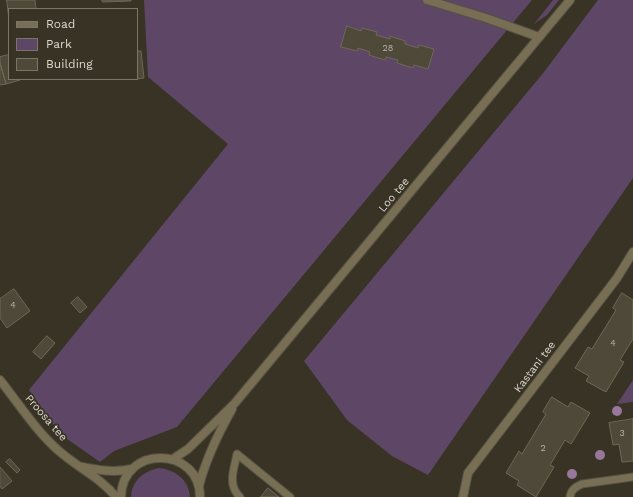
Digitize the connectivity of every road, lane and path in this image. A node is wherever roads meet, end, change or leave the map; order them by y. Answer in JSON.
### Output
{"nodes":[{"id":1,"x":427,"y":0,"type":"edge"},
{"id":2,"x":570,"y":0,"type":"edge"},
{"id":3,"x":539,"y":37,"type":"junction"},
{"id":4,"x":633,"y":252,"type":"edge"},
{"id":5,"x":0,"y":380,"type":"edge"},
{"id":6,"x":235,"y":403,"type":"junction"},
{"id":7,"x":172,"y":459,"type":"junction"},
{"id":8,"x":79,"y":466,"type":"junction"},
{"id":9,"x":132,"y":469,"type":"junction"},
{"id":10,"x":633,"y":477,"type":"edge"},
{"id":11,"x":199,"y":486,"type":"junction"},
{"id":12,"x":116,"y":497,"type":"edge"},
{"id":13,"x":121,"y":497,"type":"edge"},
{"id":14,"x":200,"y":497,"type":"edge"},
{"id":15,"x":240,"y":497,"type":"edge"},
{"id":16,"x":290,"y":497,"type":"edge"},
{"id":17,"x":463,"y":497,"type":"edge"},
{"id":18,"x":570,"y":497,"type":"edge"}],
"edges":[{"from":1,"to":3,"type":"street"},
{"from":2,"to":3,"type":"street","name":"Loo tee"},
{"from":3,"to":6,"type":"street","name":"Loo tee"},
{"from":4,"to":17,"type":"street","name":"Kastani tee"},
{"from":5,"to":8,"type":"street","name":"Proosa tee"},
{"from":6,"to":7,"type":"street","name":"Loo tee"},
{"from":6,"to":11,"type":"street","name":"Loo tee"},
{"from":7,"to":9,"type":"street"},
{"from":7,"to":11,"type":"street"},
{"from":8,"to":9,"type":"street","name":"Proosa tee"},
{"from":8,"to":12,"type":"street","name":"Proosa tee"},
{"from":9,"to":13,"type":"street"},
{"from":10,"to":18,"type":"lane"},
{"from":11,"to":14,"type":"street"},
{"from":15,"to":16,"type":"lane"}]}
